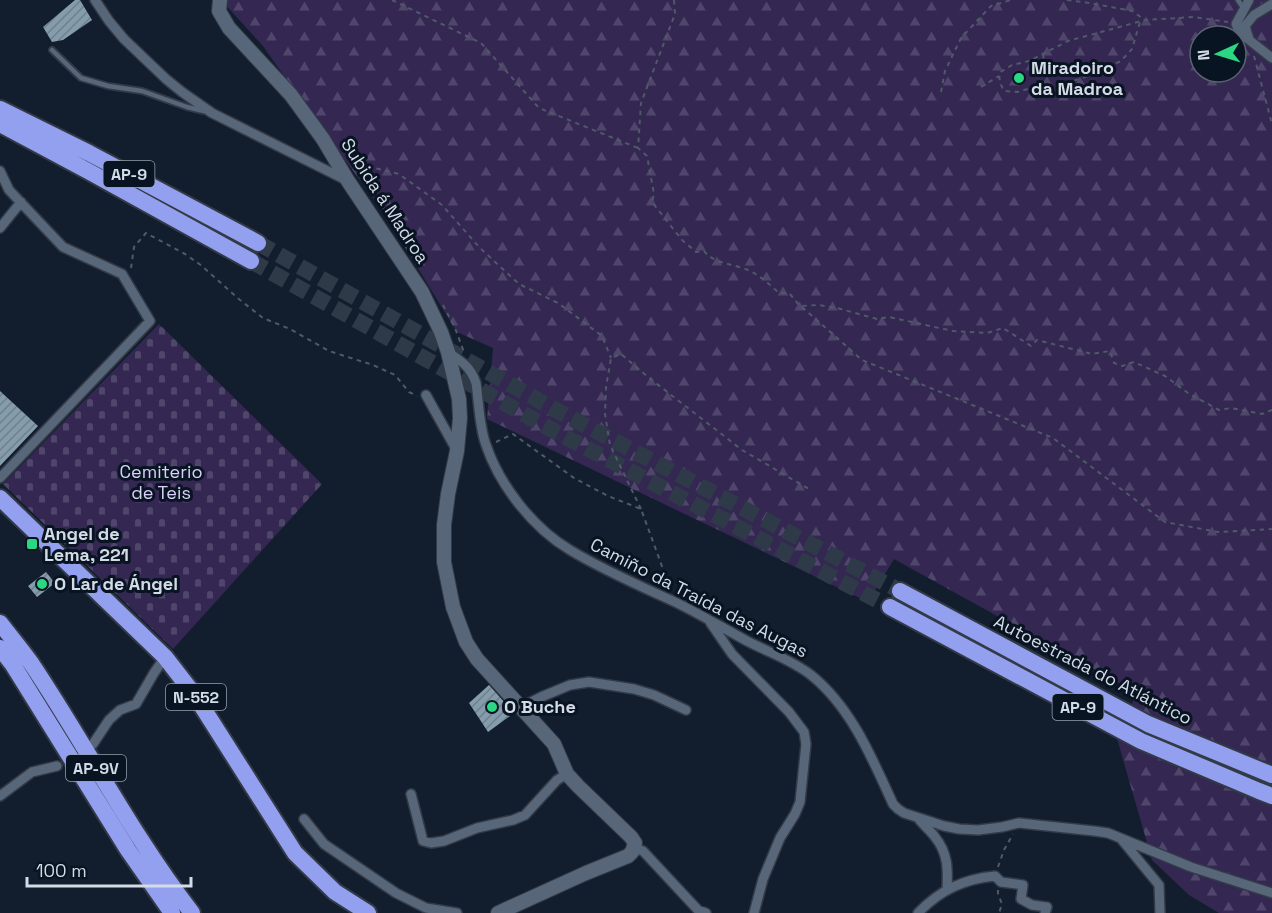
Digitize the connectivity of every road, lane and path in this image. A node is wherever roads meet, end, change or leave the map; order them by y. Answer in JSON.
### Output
{"nodes":[{"id":1,"x":95,"y":0,"type":"edge"},
{"id":2,"x":392,"y":0,"type":"edge"},
{"id":3,"x":674,"y":0,"type":"edge"},
{"id":4,"x":1011,"y":0,"type":"edge"},
{"id":5,"x":1066,"y":0,"type":"edge"},
{"id":6,"x":1238,"y":0,"type":"edge"},
{"id":7,"x":1250,"y":0,"type":"edge"},
{"id":8,"x":217,"y":1,"type":"edge"},
{"id":9,"x":1272,"y":4,"type":"edge"},
{"id":10,"x":1244,"y":9,"type":"junction"},
{"id":11,"x":1145,"y":20,"type":"junction"},
{"id":12,"x":1140,"y":22,"type":"junction"},
{"id":13,"x":1236,"y":24,"type":"joint"},
{"id":14,"x":1250,"y":42,"type":"junction"},
{"id":15,"x":52,"y":50,"type":"dead end"},
{"id":16,"x":1043,"y":54,"type":"junction"},
{"id":17,"x":1272,"y":58,"type":"edge"},
{"id":18,"x":999,"y":76,"type":"junction"},
{"id":19,"x":1039,"y":86,"type":"junction"},
{"id":20,"x":981,"y":87,"type":"dead end"},
{"id":21,"x":940,"y":92,"type":"dead end"},
{"id":22,"x":0,"y":109,"type":"edge"},
{"id":23,"x":212,"y":113,"type":"junction"},
{"id":24,"x":0,"y":124,"type":"edge"},
{"id":25,"x":1272,"y":124,"type":"edge"},
{"id":26,"x":638,"y":148,"type":"junction"},
{"id":27,"x":346,"y":152,"type":"dead end"},
{"id":28,"x":0,"y":171,"type":"edge"},
{"id":29,"x":348,"y":181,"type":"junction"},
{"id":30,"x":21,"y":202,"type":"junction"},
{"id":31,"x":0,"y":228,"type":"edge"},
{"id":32,"x":258,"y":243,"type":"tunnel mouth"},
{"id":33,"x":252,"y":261,"type":"tunnel mouth"},
{"id":34,"x":128,"y":285,"type":"junction"},
{"id":35,"x":800,"y":306,"type":"junction"},
{"id":36,"x":448,"y":352,"type":"junction"},
{"id":37,"x":611,"y":358,"type":"junction"},
{"id":38,"x":426,"y":395,"type":"joint"},
{"id":39,"x":1272,"y":410,"type":"edge"},
{"id":40,"x":486,"y":447,"type":"junction"},
{"id":41,"x":457,"y":451,"type":"junction"},
{"id":42,"x":0,"y":478,"type":"edge"},
{"id":43,"x":809,"y":489,"type":"dead end"},
{"id":44,"x":0,"y":498,"type":"edge"},
{"id":45,"x":641,"y":509,"type":"junction"},
{"id":46,"x":1272,"y":529,"type":"edge"},
{"id":47,"x":900,"y":591,"type":"tunnel mouth"},
{"id":48,"x":675,"y":602,"type":"junction"},
{"id":49,"x":890,"y":607,"type":"tunnel mouth"},
{"id":50,"x":708,"y":619,"type":"junction"},
{"id":51,"x":0,"y":623,"type":"edge"},
{"id":52,"x":0,"y":648,"type":"edge"},
{"id":53,"x":165,"y":657,"type":"junction"},
{"id":54,"x":521,"y":708,"type":"junction"},
{"id":55,"x":686,"y":710,"type":"dead end"},
{"id":56,"x":93,"y":744,"type":"dead end"},
{"id":57,"x":57,"y":766,"type":"dead end"},
{"id":58,"x":567,"y":774,"type":"junction"},
{"id":59,"x":1272,"y":775,"type":"edge"},
{"id":60,"x":411,"y":794,"type":"dead end"},
{"id":61,"x":0,"y":796,"type":"edge"},
{"id":62,"x":1272,"y":796,"type":"edge"},
{"id":63,"x":918,"y":818,"type":"junction"},
{"id":64,"x":304,"y":819,"type":"dead end"},
{"id":65,"x":1019,"y":823,"type":"junction"},
{"id":66,"x":1121,"y":838,"type":"junction"},
{"id":67,"x":634,"y":848,"type":"junction"},
{"id":68,"x":998,"y":879,"type":"junction"},
{"id":69,"x":946,"y":889,"type":"junction"},
{"id":70,"x":1272,"y":892,"type":"edge"},
{"id":71,"x":172,"y":913,"type":"edge"},
{"id":72,"x":192,"y":913,"type":"edge"},
{"id":73,"x":368,"y":913,"type":"edge"},
{"id":74,"x":457,"y":913,"type":"edge"},
{"id":75,"x":498,"y":913,"type":"edge"},
{"id":76,"x":705,"y":913,"type":"edge"},
{"id":77,"x":754,"y":913,"type":"edge"},
{"id":78,"x":918,"y":913,"type":"edge"},
{"id":79,"x":999,"y":913,"type":"edge"},
{"id":80,"x":1045,"y":913,"type":"edge"},
{"id":81,"x":1160,"y":913,"type":"edge"}],
"edges":[{"from":1,"to":23,"type":"street"},
{"from":2,"to":26,"type":"path"},
{"from":3,"to":26,"type":"path"},
{"from":4,"to":21,"type":"path"},
{"from":5,"to":11,"type":"path"},
{"from":6,"to":10,"type":"lane"},
{"from":7,"to":10,"type":"street"},
{"from":8,"to":29,"type":"street","name":"Subida á Madroa"},
{"from":9,"to":14,"type":"street"},
{"from":10,"to":13,"type":"street"},
{"from":11,"to":12,"type":"path"},
{"from":11,"to":13,"type":"path"},
{"from":12,"to":16,"type":"path"},
{"from":12,"to":19,"type":"path"},
{"from":14,"to":17,"type":"street"},
{"from":14,"to":25,"type":"path"},
{"from":15,"to":23,"type":"lane"},
{"from":16,"to":18,"type":"path"},
{"from":16,"to":19,"type":"path"},
{"from":18,"to":19,"type":"path"},
{"from":18,"to":20,"type":"path"},
{"from":22,"to":32,"type":"highway","number":"AP-9"},
{"from":23,"to":29,"type":"street"},
{"from":24,"to":33,"type":"highway","number":"AP-9"},
{"from":26,"to":35,"type":"path"},
{"from":27,"to":37,"type":"path"},
{"from":28,"to":30,"type":"street"},
{"from":29,"to":36,"type":"street","name":"Subida á Madroa"},
{"from":30,"to":31,"type":"street"},
{"from":30,"to":34,"type":"street"},
{"from":34,"to":38,"type":"path"},
{"from":34,"to":42,"type":"street"},
{"from":35,"to":39,"type":"path"},
{"from":35,"to":46,"type":"path"},
{"from":36,"to":40,"type":"street","name":"Camiño da Traída das Augas"},
{"from":36,"to":41,"type":"street","name":"Subida á Madroa"},
{"from":37,"to":43,"type":"path"},
{"from":37,"to":45,"type":"path"},
{"from":38,"to":41,"type":"street"},
{"from":40,"to":45,"type":"path"},
{"from":40,"to":48,"type":"street","name":"Camiño da Traída das Augas"},
{"from":41,"to":54,"type":"street","name":"Subida á Madroa"},
{"from":44,"to":53,"type":"highway","number":"N-552"},
{"from":45,"to":48,"type":"path"},
{"from":47,"to":59,"type":"highway","name":"Autoestrada do Atlántico","number":"AP-9"},
{"from":48,"to":50,"type":"street","name":"Camiño da Traída das Augas"},
{"from":49,"to":62,"type":"highway","number":"AP-9"},
{"from":50,"to":63,"type":"street","name":"Camiño da Traída das Augas"},
{"from":50,"to":77,"type":"street"},
{"from":51,"to":72,"type":"highway","number":"AP-9V"},
{"from":52,"to":71,"type":"highway","number":"AP-9V"},
{"from":53,"to":56,"type":"street"},
{"from":53,"to":73,"type":"highway","number":"N-552"},
{"from":54,"to":55,"type":"street"},
{"from":54,"to":58,"type":"street","name":"Subida á Madroa"},
{"from":57,"to":61,"type":"street"},
{"from":58,"to":60,"type":"street"},
{"from":58,"to":67,"type":"street","name":"Subida á Madroa"},
{"from":63,"to":65,"type":"street","name":"Camiño da Traída das Augas"},
{"from":63,"to":69,"type":"street"},
{"from":64,"to":74,"type":"street"},
{"from":65,"to":66,"type":"street","name":"Camiño da Traída das Augas"},
{"from":65,"to":68,"type":"path"},
{"from":66,"to":70,"type":"street","name":"Camiño da Traída das Augas"},
{"from":66,"to":81,"type":"street"},
{"from":67,"to":75,"type":"street"},
{"from":67,"to":76,"type":"street"},
{"from":68,"to":69,"type":"street"},
{"from":68,"to":79,"type":"path"},
{"from":68,"to":80,"type":"street"},
{"from":69,"to":78,"type":"street"}]}
